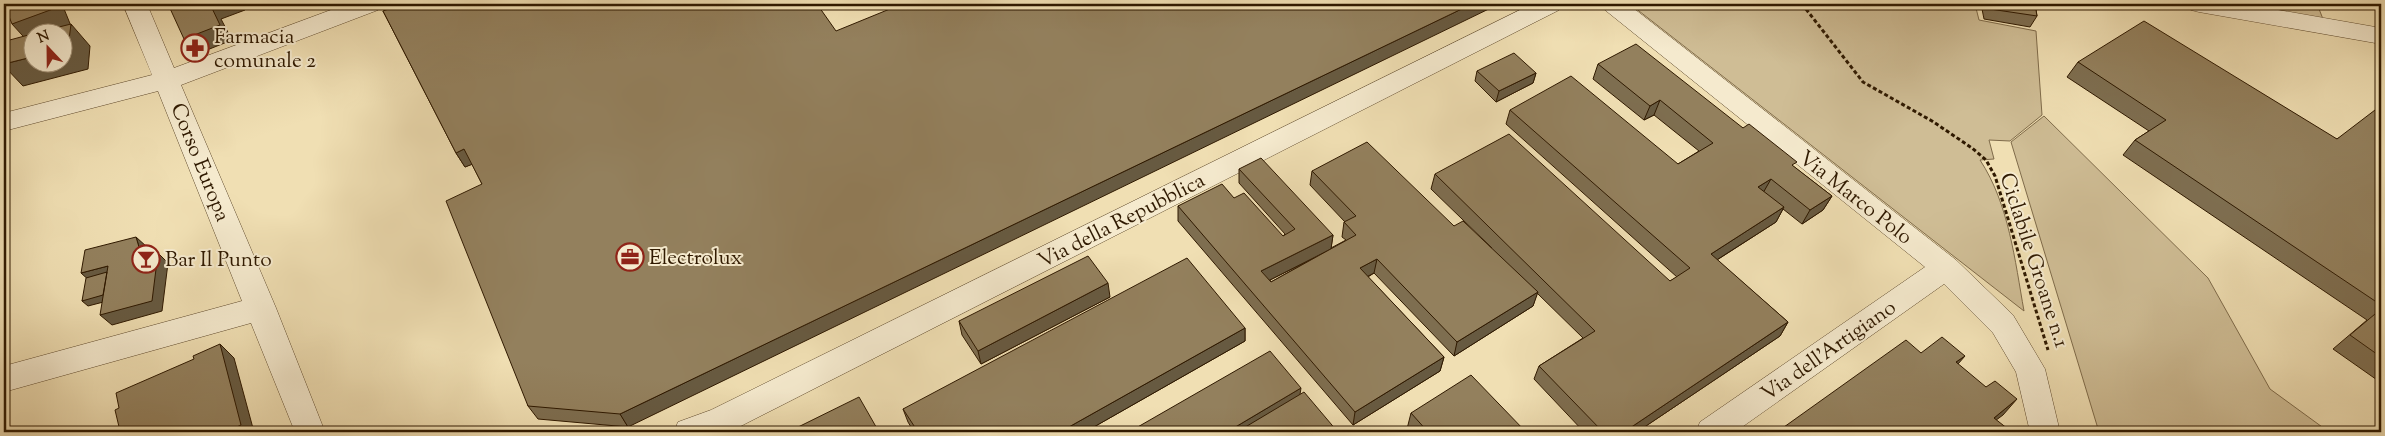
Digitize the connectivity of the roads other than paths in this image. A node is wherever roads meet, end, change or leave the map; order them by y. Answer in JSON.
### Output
{"nodes":[{"id":1,"x":135,"y":4,"type":"edge"},
{"id":2,"x":1551,"y":4,"type":"edge"},
{"id":3,"x":1613,"y":4,"type":"edge"},
{"id":4,"x":2199,"y":4,"type":"edge"},
{"id":5,"x":360,"y":6,"type":"edge"},
{"id":6,"x":2381,"y":36,"type":"edge"},
{"id":7,"x":168,"y":80,"type":"junction"},
{"id":8,"x":4,"y":122,"type":"edge"},
{"id":9,"x":1946,"y":268,"type":"junction"},
{"id":10,"x":261,"y":308,"type":"junction"},
{"id":11,"x":4,"y":379,"type":"edge"},
{"id":12,"x":725,"y":426,"type":"edge"},
{"id":13,"x":310,"y":432,"type":"edge"},
{"id":14,"x":689,"y":432,"type":"edge"},
{"id":15,"x":1711,"y":432,"type":"edge"},
{"id":16,"x":2045,"y":432,"type":"edge"}],
"edges":[{"from":1,"to":7,"type":"street","name":"Corso Europa"},
{"from":2,"to":12,"type":"street","name":"Via della Repubblica"},
{"from":3,"to":9,"type":"street","name":"Via Marco Polo"},
{"from":4,"to":6,"type":"street"},
{"from":5,"to":7,"type":"street"},
{"from":7,"to":8,"type":"street"},
{"from":7,"to":10,"type":"street","name":"Corso Europa"},
{"from":9,"to":15,"type":"street","name":"Via dell'Artigiano"},
{"from":9,"to":16,"type":"street","name":"Via Marco Polo"},
{"from":10,"to":11,"type":"street"},
{"from":10,"to":13,"type":"street","name":"Corso Europa"},
{"from":12,"to":14,"type":"street","name":"Via della Repubblica"}]}
